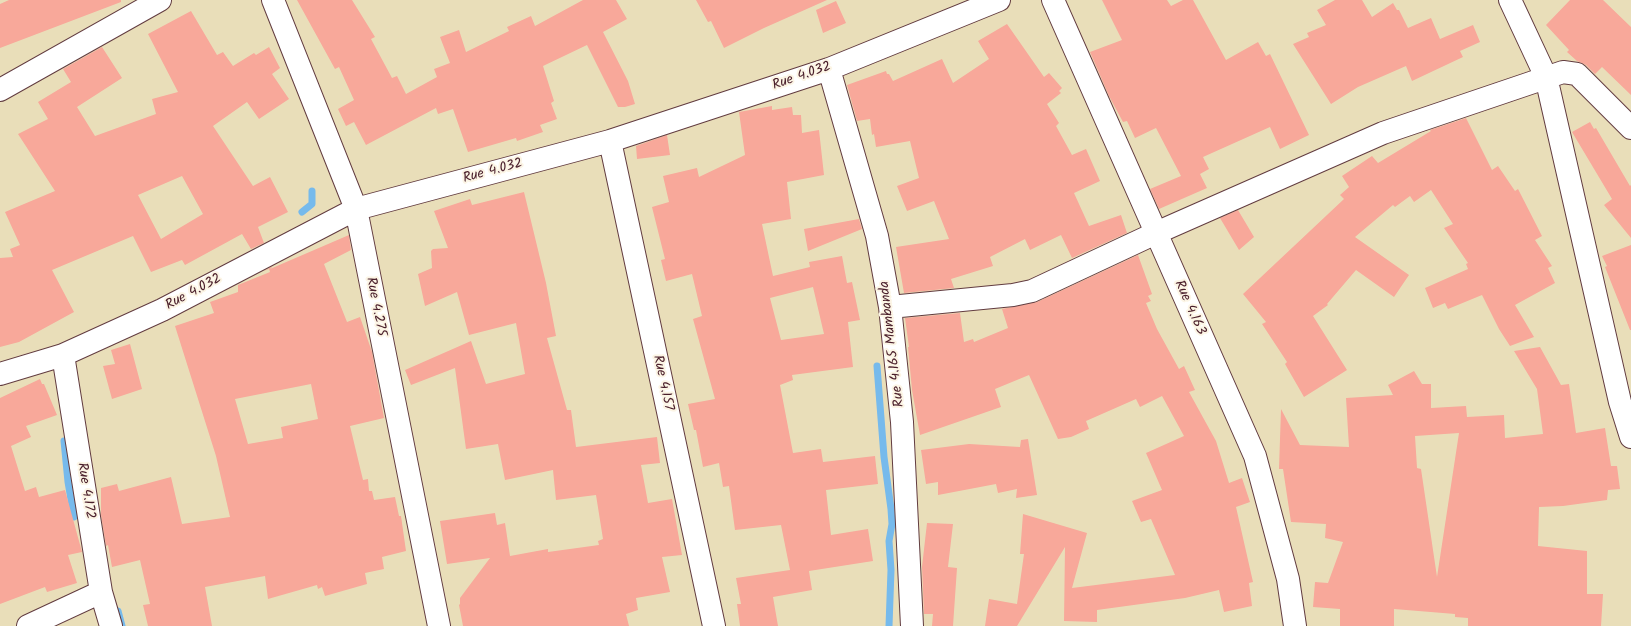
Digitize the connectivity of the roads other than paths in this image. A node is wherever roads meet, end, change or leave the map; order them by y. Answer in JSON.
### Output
{"nodes":[{"id":1,"x":160,"y":0,"type":"edge"},
{"id":2,"x":273,"y":0,"type":"edge"},
{"id":3,"x":999,"y":0,"type":"edge"},
{"id":4,"x":1053,"y":0,"type":"edge"},
{"id":5,"x":1510,"y":0,"type":"edge"},
{"id":6,"x":829,"y":69,"type":"junction"},
{"id":7,"x":1546,"y":77,"type":"junction"},
{"id":8,"x":0,"y":90,"type":"edge"},
{"id":9,"x":1631,"y":128,"type":"edge"},
{"id":10,"x":610,"y":140,"type":"junction"},
{"id":11,"x":356,"y":209,"type":"junction"},
{"id":12,"x":1156,"y":233,"type":"junction"},
{"id":13,"x":890,"y":307,"type":"junction"},
{"id":14,"x":63,"y":355,"type":"junction"},
{"id":15,"x":0,"y":374,"type":"edge"},
{"id":16,"x":1631,"y":437,"type":"edge"},
{"id":17,"x":101,"y":592,"type":"junction"},
{"id":18,"x":28,"y":626,"type":"edge"},
{"id":19,"x":111,"y":626,"type":"edge"},
{"id":20,"x":439,"y":626,"type":"edge"},
{"id":21,"x":714,"y":626,"type":"edge"},
{"id":22,"x":912,"y":626,"type":"edge"},
{"id":23,"x":1295,"y":626,"type":"edge"}],
"edges":[{"from":1,"to":8,"type":"street"},
{"from":2,"to":11,"type":"street","name":"Rue 4.275"},
{"from":3,"to":6,"type":"street","name":"Rue 4.032"},
{"from":4,"to":12,"type":"street","name":"Rue 4.163"},
{"from":5,"to":7,"type":"street"},
{"from":6,"to":10,"type":"street","name":"Rue 4.032"},
{"from":6,"to":13,"type":"street","name":"Rue 4.165 Mambanda"},
{"from":7,"to":9,"type":"street"},
{"from":7,"to":12,"type":"street"},
{"from":7,"to":16,"type":"street"},
{"from":10,"to":11,"type":"street","name":"Rue 4.032"},
{"from":10,"to":21,"type":"street","name":"Rue 4.157"},
{"from":11,"to":14,"type":"street","name":"Rue 4.032"},
{"from":11,"to":20,"type":"street","name":"Rue 4.275"},
{"from":12,"to":13,"type":"street"},
{"from":12,"to":23,"type":"street","name":"Rue 4.163"},
{"from":13,"to":22,"type":"street","name":"Rue 4.165 Mambanda"},
{"from":14,"to":15,"type":"street","name":"Rue 4.032"},
{"from":14,"to":17,"type":"street","name":"Rue 4.172"},
{"from":17,"to":18,"type":"street"},
{"from":17,"to":19,"type":"street","name":"Rue 4.172"}]}
